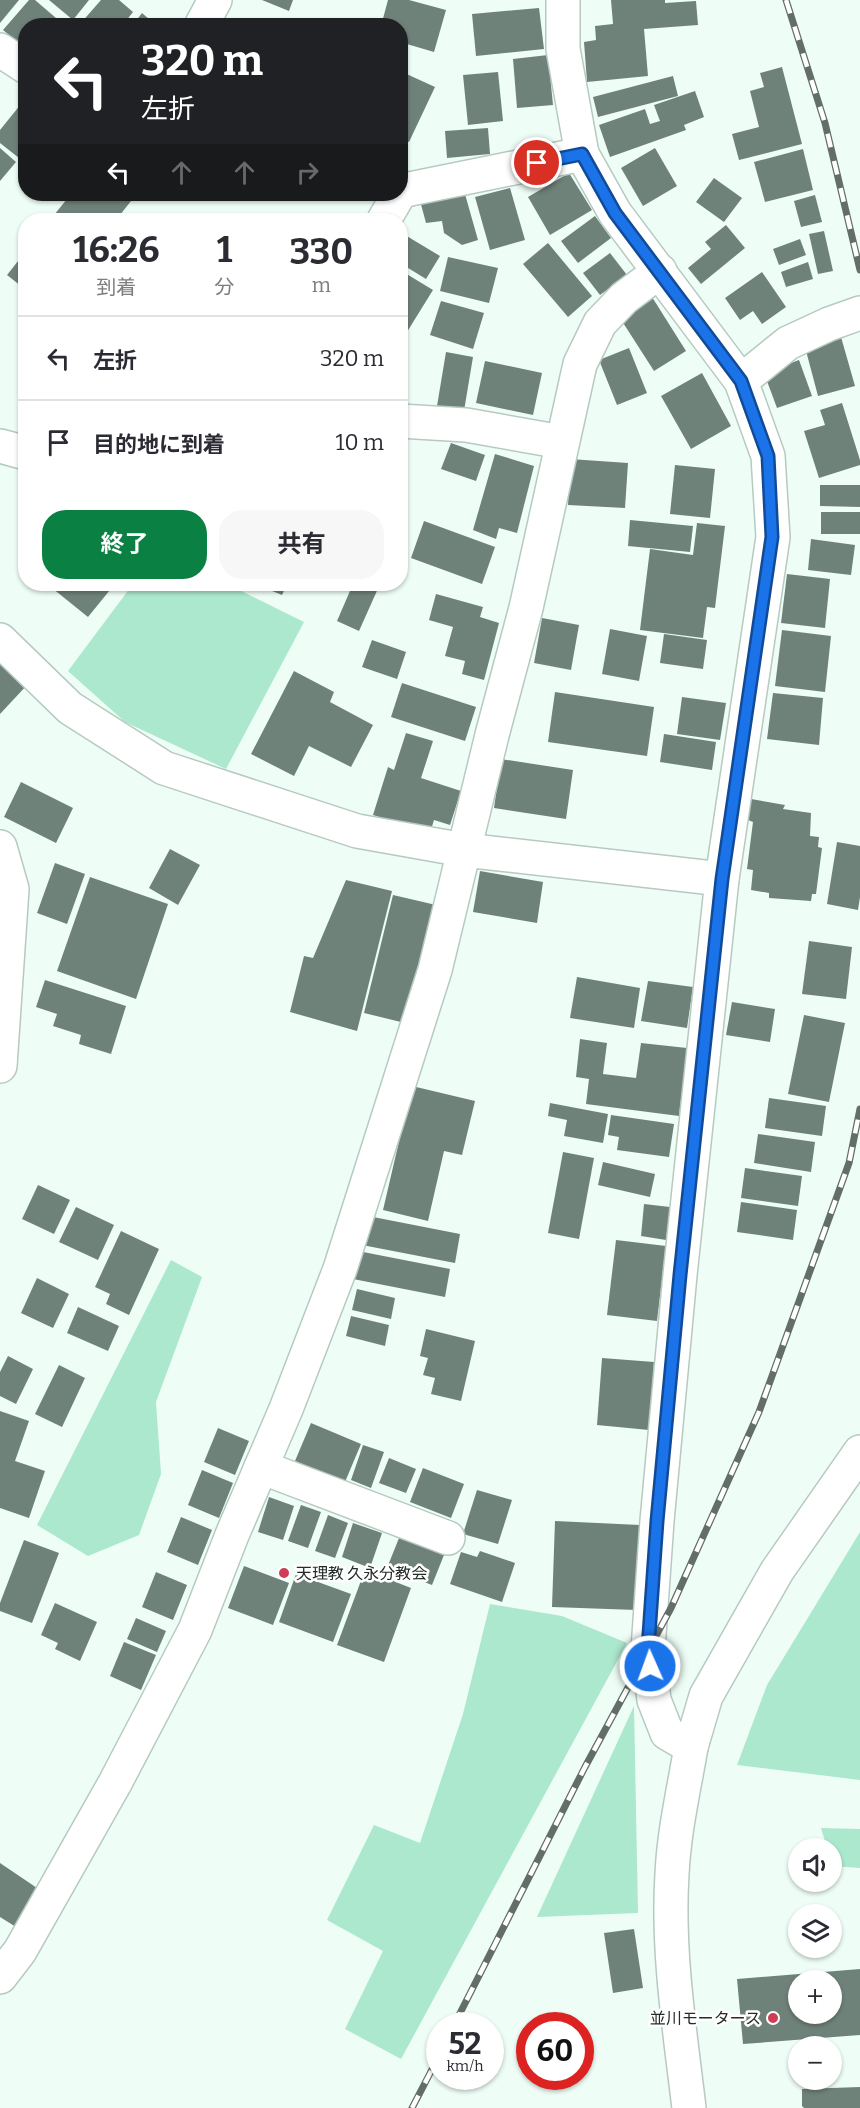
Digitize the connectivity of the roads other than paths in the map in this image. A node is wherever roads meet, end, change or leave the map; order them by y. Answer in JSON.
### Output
{"nodes":[{"id":1,"x":563,"y":0,"type":"edge"},
{"id":2,"x":0,"y":50,"type":"edge"},
{"id":3,"x":18,"y":62,"type":"edge"},
{"id":4,"x":582,"y":154,"type":"junction"},
{"id":5,"x":408,"y":190,"type":"edge"},
{"id":6,"x":660,"y":271,"type":"junction"},
{"id":7,"x":860,"y":313,"type":"edge"},
{"id":8,"x":741,"y":381,"type":"junction"},
{"id":9,"x":408,"y":422,"type":"edge"},
{"id":10,"x":562,"y":442,"type":"junction"},
{"id":11,"x":0,"y":446,"type":"edge"},
{"id":12,"x":18,"y":451,"type":"edge"},
{"id":13,"x":0,"y":640,"type":"edge"},
{"id":14,"x":0,"y":847,"type":"edge"},
{"id":15,"x":464,"y":850,"type":"junction"},
{"id":16,"x":722,"y":879,"type":"junction"},
{"id":17,"x":0,"y":1066,"type":"edge"},
{"id":18,"x":860,"y":1452,"type":"edge"},
{"id":19,"x":261,"y":1467,"type":"junction"},
{"id":20,"x":448,"y":1538,"type":"dead end"},
{"id":21,"x":690,"y":1747,"type":"junction"},
{"id":22,"x":0,"y":1977,"type":"edge"},
{"id":23,"x":689,"y":2108,"type":"edge"}],
"edges":[{"from":1,"to":4,"type":"street"},
{"from":2,"to":3,"type":"street"},
{"from":4,"to":5,"type":"street"},
{"from":4,"to":6,"type":"street"},
{"from":6,"to":8,"type":"street"},
{"from":6,"to":10,"type":"street"},
{"from":7,"to":8,"type":"street"},
{"from":8,"to":16,"type":"street"},
{"from":9,"to":10,"type":"street"},
{"from":10,"to":15,"type":"street"},
{"from":11,"to":12,"type":"street"},
{"from":13,"to":15,"type":"street"},
{"from":14,"to":17,"type":"street"},
{"from":15,"to":16,"type":"street"},
{"from":15,"to":19,"type":"street"},
{"from":16,"to":21,"type":"street"},
{"from":18,"to":21,"type":"street"},
{"from":19,"to":20,"type":"street"},
{"from":19,"to":22,"type":"street"},
{"from":21,"to":23,"type":"street"}]}
